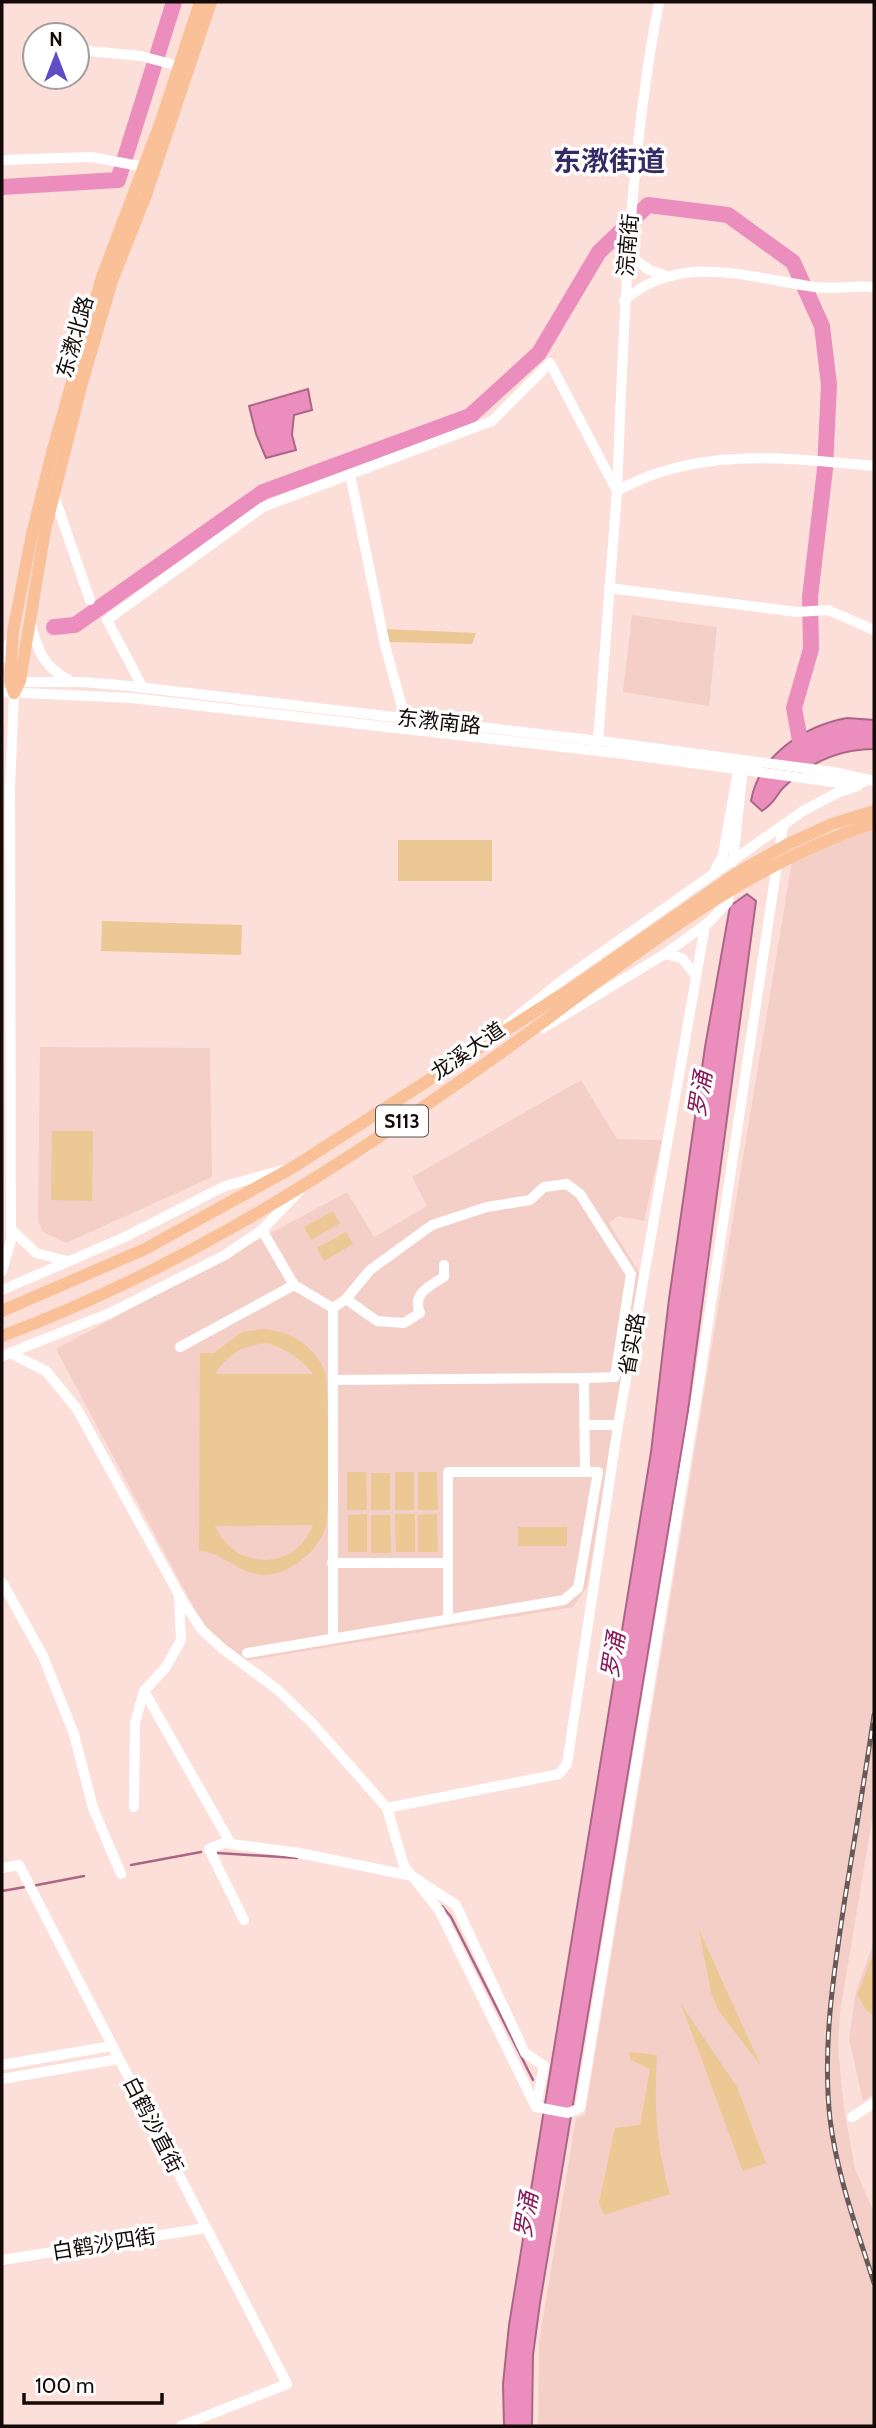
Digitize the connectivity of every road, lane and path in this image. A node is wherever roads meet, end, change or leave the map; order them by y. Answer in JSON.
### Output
{"nodes":[{"id":1,"x":200,"y":2,"type":"edge"},
{"id":2,"x":211,"y":2,"type":"edge"},
{"id":3,"x":659,"y":2,"type":"edge"},
{"id":4,"x":91,"y":51,"type":"edge"},
{"id":5,"x":184,"y":68,"type":"junction"},
{"id":6,"x":2,"y":160,"type":"edge"},
{"id":7,"x":145,"y":167,"type":"junction"},
{"id":8,"x":627,"y":253,"type":"junction"},
{"id":9,"x":664,"y":275,"type":"junction"},
{"id":10,"x":874,"y":287,"type":"edge"},
{"id":11,"x":624,"y":301,"type":"junction"},
{"id":12,"x":874,"y":466,"type":"edge"},
{"id":13,"x":350,"y":474,"type":"junction"},
{"id":14,"x":617,"y":491,"type":"junction"},
{"id":15,"x":53,"y":493,"type":"junction"},
{"id":16,"x":609,"y":589,"type":"junction"},
{"id":17,"x":90,"y":600,"type":"dead end"},
{"id":18,"x":30,"y":620,"type":"junction"},
{"id":19,"x":874,"y":630,"type":"edge"},
{"id":20,"x":13,"y":637,"type":"junction"},
{"id":21,"x":2,"y":659,"type":"edge"},
{"id":22,"x":71,"y":682,"type":"junction"},
{"id":23,"x":10,"y":686,"type":"edge"},
{"id":24,"x":143,"y":688,"type":"junction"},
{"id":25,"x":405,"y":719,"type":"junction"},
{"id":26,"x":598,"y":741,"type":"junction"},
{"id":27,"x":740,"y":767,"type":"junction"},
{"id":28,"x":815,"y":775,"type":"junction"},
{"id":29,"x":874,"y":781,"type":"edge"},
{"id":30,"x":874,"y":811,"type":"edge"},
{"id":31,"x":874,"y":823,"type":"edge"},
{"id":32,"x":783,"y":825,"type":"junction"},
{"id":33,"x":733,"y":859,"type":"junction"},
{"id":34,"x":713,"y":873,"type":"junction"},
{"id":35,"x":707,"y":924,"type":"junction"},
{"id":36,"x":665,"y":954,"type":"junction"},
{"id":37,"x":696,"y":976,"type":"junction"},
{"id":38,"x":581,"y":988,"type":"junction"},
{"id":39,"x":488,"y":1040,"type":"junction"},
{"id":40,"x":501,"y":1052,"type":"junction"},
{"id":41,"x":292,"y":1168,"type":"junction"},
{"id":42,"x":303,"y":1187,"type":"junction"},
{"id":43,"x":10,"y":1229,"type":"junction"},
{"id":44,"x":262,"y":1230,"type":"junction"},
{"id":45,"x":70,"y":1261,"type":"junction"},
{"id":46,"x":444,"y":1265,"type":"dead end"},
{"id":47,"x":2,"y":1271,"type":"edge"},
{"id":48,"x":294,"y":1285,"type":"junction"},
{"id":49,"x":2,"y":1290,"type":"edge"},
{"id":50,"x":346,"y":1299,"type":"junction"},
{"id":51,"x":333,"y":1308,"type":"junction"},
{"id":52,"x":2,"y":1311,"type":"edge"},
{"id":53,"x":2,"y":1336,"type":"edge"},
{"id":54,"x":180,"y":1347,"type":"dead end"},
{"id":55,"x":6,"y":1355,"type":"edge"},
{"id":56,"x":584,"y":1378,"type":"junction"},
{"id":57,"x":333,"y":1381,"type":"junction"},
{"id":58,"x":584,"y":1425,"type":"junction"},
{"id":59,"x":618,"y":1425,"type":"junction"},
{"id":60,"x":585,"y":1472,"type":"junction"},
{"id":61,"x":332,"y":1563,"type":"junction"},
{"id":62,"x":448,"y":1563,"type":"junction"},
{"id":63,"x":2,"y":1582,"type":"edge"},
{"id":64,"x":178,"y":1592,"type":"junction"},
{"id":65,"x":449,"y":1619,"type":"junction"},
{"id":66,"x":333,"y":1638,"type":"junction"},
{"id":67,"x":247,"y":1653,"type":"dead end"},
{"id":68,"x":144,"y":1691,"type":"junction"},
{"id":69,"x":134,"y":1807,"type":"dead end"},
{"id":70,"x":387,"y":1808,"type":"junction"},
{"id":71,"x":229,"y":1841,"type":"junction"},
{"id":72,"x":2,"y":1868,"type":"edge"},
{"id":73,"x":121,"y":1874,"type":"dead end"},
{"id":74,"x":412,"y":1876,"type":"junction"},
{"id":75,"x":244,"y":1920,"type":"dead end"},
{"id":76,"x":112,"y":2046,"type":"junction"},
{"id":77,"x":119,"y":2059,"type":"junction"},
{"id":78,"x":2,"y":2065,"type":"edge"},
{"id":79,"x":2,"y":2080,"type":"edge"},
{"id":80,"x":874,"y":2103,"type":"edge"},
{"id":81,"x":537,"y":2107,"type":"junction"},
{"id":82,"x":852,"y":2118,"type":"dead end"},
{"id":83,"x":206,"y":2228,"type":"junction"},
{"id":84,"x":2,"y":2260,"type":"edge"},
{"id":85,"x":181,"y":2426,"type":"edge"}],
"edges":[{"from":1,"to":5,"type":"main road","name":"东漖北路"},
{"from":2,"to":5,"type":"main road","name":"东漖北路"},
{"from":3,"to":8,"type":"street","name":"浣南街"},
{"from":4,"to":5,"type":"street"},
{"from":5,"to":7,"type":"main road","name":"东漖北路"},
{"from":5,"to":15,"type":"main road","name":"东漖北路"},
{"from":6,"to":7,"type":"street"},
{"from":7,"to":20,"type":"main road","name":"东漖北路"},
{"from":8,"to":9,"type":"street"},
{"from":8,"to":11,"type":"street","name":"浣南街"},
{"from":9,"to":10,"type":"street"},
{"from":9,"to":11,"type":"street"},
{"from":11,"to":14,"type":"street","name":"浣南街"},
{"from":12,"to":14,"type":"street"},
{"from":13,"to":14,"type":"street"},
{"from":13,"to":24,"type":"street"},
{"from":13,"to":25,"type":"street"},
{"from":14,"to":16,"type":"street","name":"浣南街"},
{"from":15,"to":17,"type":"street"},
{"from":15,"to":18,"type":"main road","name":"东漖北路"},
{"from":16,"to":19,"type":"street"},
{"from":16,"to":26,"type":"street","name":"浣南街"},
{"from":18,"to":22,"type":"street"},
{"from":18,"to":23,"type":"main road","name":"东漖北路"},
{"from":20,"to":21,"type":"street"},
{"from":20,"to":23,"type":"main road","name":"东漖北路"},
{"from":22,"to":23,"type":"street","name":"东漖南路"},
{"from":22,"to":24,"type":"street","name":"东漖南路"},
{"from":23,"to":27,"type":"street","name":"东漖南路"},
{"from":23,"to":43,"type":"street","name":"东漖北路"},
{"from":24,"to":25,"type":"street","name":"东漖南路"},
{"from":25,"to":26,"type":"street","name":"东漖南路"},
{"from":26,"to":27,"type":"street","name":"东漖南路"},
{"from":27,"to":28,"type":"street","name":"东漖南路"},
{"from":27,"to":28,"type":"street","name":"东漖南路"},
{"from":27,"to":33,"type":"street"},
{"from":27,"to":34,"type":"street"},
{"from":28,"to":29,"type":"street","name":"东漖南路"},
{"from":29,"to":32,"type":"street"},
{"from":30,"to":38,"type":"main road","name":"龙溪大道"},
{"from":31,"to":38,"type":"main road","name":"龙溪大道"},
{"from":32,"to":33,"type":"street"},
{"from":32,"to":81,"type":"street"},
{"from":33,"to":34,"type":"street"},
{"from":33,"to":35,"type":"street"},
{"from":34,"to":35,"type":"street","name":"省实路"},
{"from":34,"to":39,"type":"street"},
{"from":35,"to":36,"type":"street"},
{"from":35,"to":37,"type":"street","name":"省实路"},
{"from":36,"to":37,"type":"street"},
{"from":36,"to":40,"type":"street"},
{"from":37,"to":59,"type":"street","name":"省实路"},
{"from":38,"to":39,"type":"main road","name":"龙溪大道","number":"S113"},
{"from":38,"to":40,"type":"main road","name":"龙溪大道","number":"S113"},
{"from":39,"to":41,"type":"main road","name":"龙溪大道","number":"S113"},
{"from":40,"to":42,"type":"main road","name":"龙溪大道","number":"S113"},
{"from":41,"to":45,"type":"street"},
{"from":41,"to":52,"type":"main road","name":"龙溪大道","number":"S113"},
{"from":42,"to":44,"type":"street"},
{"from":42,"to":53,"type":"main road","name":"龙溪大道","number":"S113"},
{"from":43,"to":45,"type":"street"},
{"from":43,"to":47,"type":"street","name":"东漖北路"},
{"from":44,"to":48,"type":"street"},
{"from":44,"to":55,"type":"street"},
{"from":45,"to":49,"type":"street"},
{"from":46,"to":50,"type":"street"},
{"from":48,"to":51,"type":"street"},
{"from":48,"to":54,"type":"street"},
{"from":50,"to":51,"type":"street"},
{"from":50,"to":56,"type":"street"},
{"from":51,"to":57,"type":"street"},
{"from":55,"to":64,"type":"street"},
{"from":56,"to":57,"type":"street"},
{"from":56,"to":58,"type":"street"},
{"from":57,"to":61,"type":"street"},
{"from":58,"to":59,"type":"street"},
{"from":58,"to":60,"type":"street"},
{"from":59,"to":70,"type":"street","name":"省实路"},
{"from":60,"to":62,"type":"street"},
{"from":60,"to":65,"type":"street"},
{"from":61,"to":62,"type":"street"},
{"from":61,"to":66,"type":"street"},
{"from":62,"to":65,"type":"street"},
{"from":63,"to":73,"type":"street"},
{"from":64,"to":68,"type":"street"},
{"from":64,"to":70,"type":"street"},
{"from":65,"to":66,"type":"street"},
{"from":66,"to":67,"type":"street"},
{"from":68,"to":69,"type":"street"},
{"from":68,"to":71,"type":"street"},
{"from":70,"to":74,"type":"street"},
{"from":71,"to":74,"type":"street"},
{"from":71,"to":75,"type":"street"},
{"from":72,"to":76,"type":"street","name":"白鹤沙直街"},
{"from":74,"to":81,"type":"street"},
{"from":74,"to":81,"type":"street"},
{"from":76,"to":77,"type":"street","name":"白鹤沙直街"},
{"from":76,"to":78,"type":"street"},
{"from":77,"to":79,"type":"street"},
{"from":77,"to":83,"type":"street","name":"白鹤沙直街"},
{"from":80,"to":82,"type":"street"},
{"from":83,"to":84,"type":"street","name":"白鹤沙四街"},
{"from":83,"to":85,"type":"street","name":"白鹤沙直街"}]}
